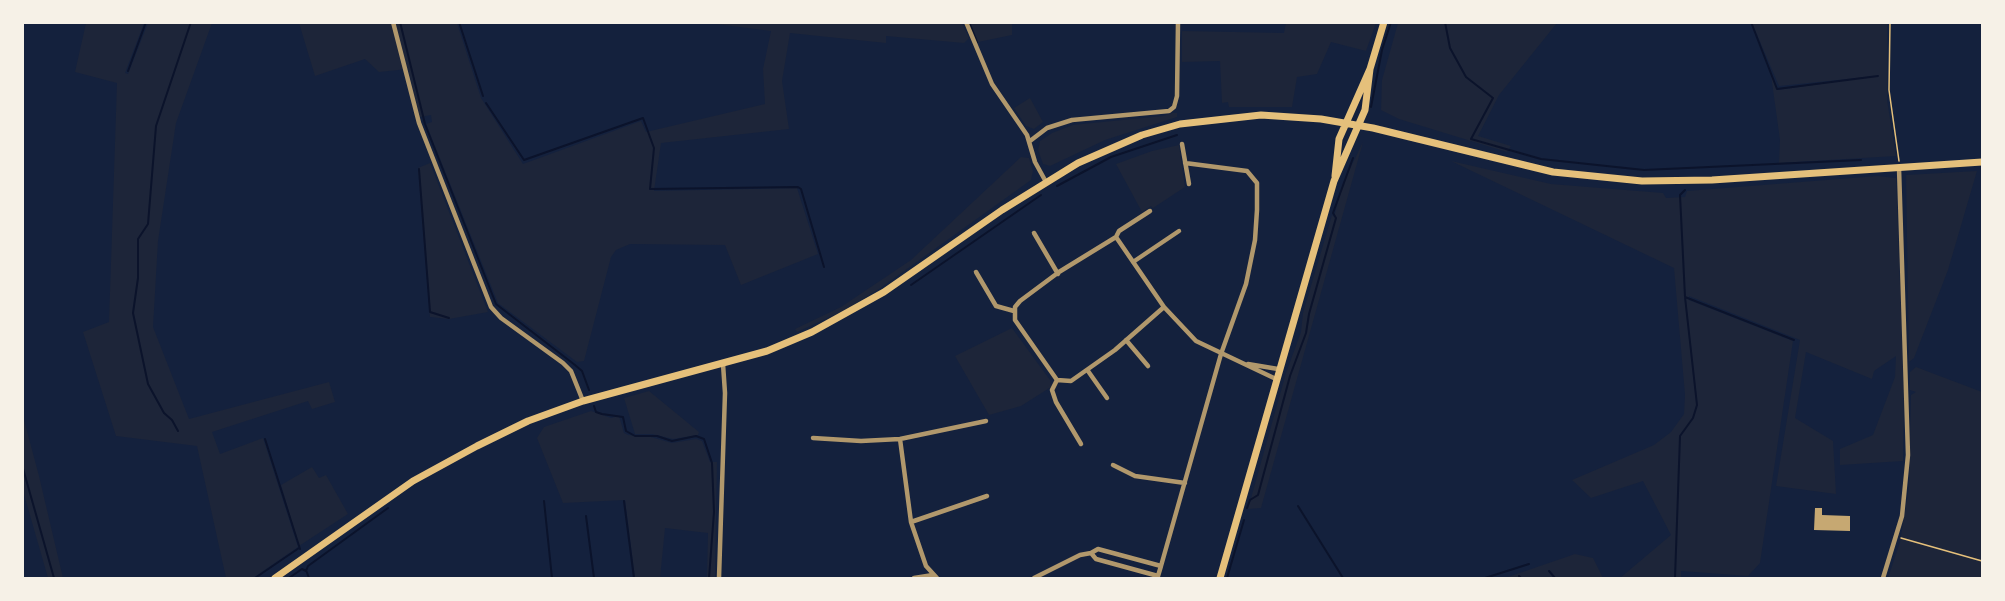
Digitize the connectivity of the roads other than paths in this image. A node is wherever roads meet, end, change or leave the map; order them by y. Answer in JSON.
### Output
{"nodes":[{"id":1,"x":393,"y":22,"type":"edge"},
{"id":2,"x":966,"y":22,"type":"edge"},
{"id":3,"x":1178,"y":22,"type":"edge"},
{"id":4,"x":1384,"y":22,"type":"edge"},
{"id":5,"x":1370,"y":69,"type":"junction"},
{"id":6,"x":1346,"y":123,"type":"junction"},
{"id":7,"x":1359,"y":125,"type":"junction"},
{"id":8,"x":1030,"y":141,"type":"junction"},
{"id":9,"x":1182,"y":144,"type":"dead end"},
{"id":10,"x":1983,"y":162,"type":"edge"},
{"id":11,"x":1185,"y":163,"type":"junction"},
{"id":12,"x":1899,"y":168,"type":"junction"},
{"id":13,"x":1334,"y":181,"type":"junction"},
{"id":14,"x":1046,"y":182,"type":"junction"},
{"id":15,"x":1189,"y":184,"type":"dead end"},
{"id":16,"x":1149,"y":210,"type":"dead end"},
{"id":17,"x":1179,"y":231,"type":"dead end"},
{"id":18,"x":1034,"y":233,"type":"dead end"},
{"id":19,"x":1116,"y":237,"type":"junction"},
{"id":20,"x":1133,"y":262,"type":"junction"},
{"id":21,"x":976,"y":272,"type":"dead end"},
{"id":22,"x":1058,"y":274,"type":"junction"},
{"id":23,"x":1164,"y":307,"type":"junction"},
{"id":24,"x":1014,"y":311,"type":"junction"},
{"id":25,"x":1126,"y":340,"type":"junction"},
{"id":26,"x":1221,"y":354,"type":"junction"},
{"id":27,"x":1246,"y":363,"type":"junction"},
{"id":28,"x":723,"y":364,"type":"junction"},
{"id":29,"x":1148,"y":366,"type":"dead end"},
{"id":30,"x":1278,"y":369,"type":"junction"},
{"id":31,"x":1088,"y":371,"type":"junction"},
{"id":32,"x":1276,"y":379,"type":"junction"},
{"id":33,"x":1057,"y":380,"type":"junction"},
{"id":34,"x":1107,"y":398,"type":"dead end"},
{"id":35,"x":583,"y":401,"type":"junction"},
{"id":36,"x":987,"y":421,"type":"dead end"},
{"id":37,"x":813,"y":438,"type":"dead end"},
{"id":38,"x":900,"y":439,"type":"junction"},
{"id":39,"x":1081,"y":444,"type":"dead end"},
{"id":40,"x":1113,"y":465,"type":"dead end"},
{"id":41,"x":1185,"y":483,"type":"junction"},
{"id":42,"x":987,"y":496,"type":"dead end"},
{"id":43,"x":911,"y":522,"type":"junction"},
{"id":44,"x":1091,"y":553,"type":"junction"},
{"id":45,"x":1161,"y":566,"type":"junction"},
{"id":46,"x":935,"y":577,"type":"edge"},
{"id":47,"x":275,"y":579,"type":"edge"},
{"id":48,"x":719,"y":579,"type":"edge"},
{"id":49,"x":914,"y":579,"type":"edge"},
{"id":50,"x":1034,"y":579,"type":"edge"},
{"id":51,"x":1220,"y":579,"type":"edge"},
{"id":52,"x":1883,"y":579,"type":"edge"}],
"edges":[{"from":1,"to":35,"type":"street"},
{"from":2,"to":8,"type":"street"},
{"from":3,"to":8,"type":"street"},
{"from":4,"to":5,"type":"main road"},
{"from":5,"to":6,"type":"main road"},
{"from":5,"to":7,"type":"main road"},
{"from":6,"to":7,"type":"main road"},
{"from":6,"to":13,"type":"main road"},
{"from":6,"to":14,"type":"main road"},
{"from":7,"to":12,"type":"main road"},
{"from":7,"to":13,"type":"main road"},
{"from":8,"to":14,"type":"street"},
{"from":9,"to":11,"type":"street"},
{"from":10,"to":12,"type":"main road"},
{"from":11,"to":15,"type":"street"},
{"from":11,"to":26,"type":"street"},
{"from":12,"to":52,"type":"street"},
{"from":13,"to":30,"type":"main road"},
{"from":14,"to":28,"type":"main road"},
{"from":16,"to":19,"type":"street"},
{"from":17,"to":20,"type":"street"},
{"from":18,"to":22,"type":"street"},
{"from":19,"to":20,"type":"street"},
{"from":19,"to":22,"type":"street"},
{"from":20,"to":23,"type":"street"},
{"from":21,"to":24,"type":"street"},
{"from":22,"to":24,"type":"street"},
{"from":23,"to":25,"type":"street"},
{"from":23,"to":26,"type":"street"},
{"from":24,"to":33,"type":"street"},
{"from":25,"to":29,"type":"street"},
{"from":25,"to":31,"type":"street"},
{"from":26,"to":27,"type":"street"},
{"from":26,"to":41,"type":"street"},
{"from":27,"to":30,"type":"street"},
{"from":27,"to":32,"type":"street"},
{"from":28,"to":35,"type":"main road"},
{"from":28,"to":48,"type":"street"},
{"from":30,"to":32,"type":"main road"},
{"from":31,"to":33,"type":"street"},
{"from":31,"to":34,"type":"street"},
{"from":32,"to":51,"type":"main road"},
{"from":33,"to":39,"type":"street"},
{"from":35,"to":47,"type":"main road"},
{"from":36,"to":38,"type":"street"},
{"from":37,"to":38,"type":"street"},
{"from":38,"to":43,"type":"street"},
{"from":40,"to":41,"type":"street"},
{"from":41,"to":45,"type":"street"},
{"from":42,"to":43,"type":"street"},
{"from":43,"to":46,"type":"street"},
{"from":44,"to":45,"type":"street"},
{"from":44,"to":45,"type":"street"},
{"from":44,"to":50,"type":"street"},
{"from":46,"to":49,"type":"street"}]}
